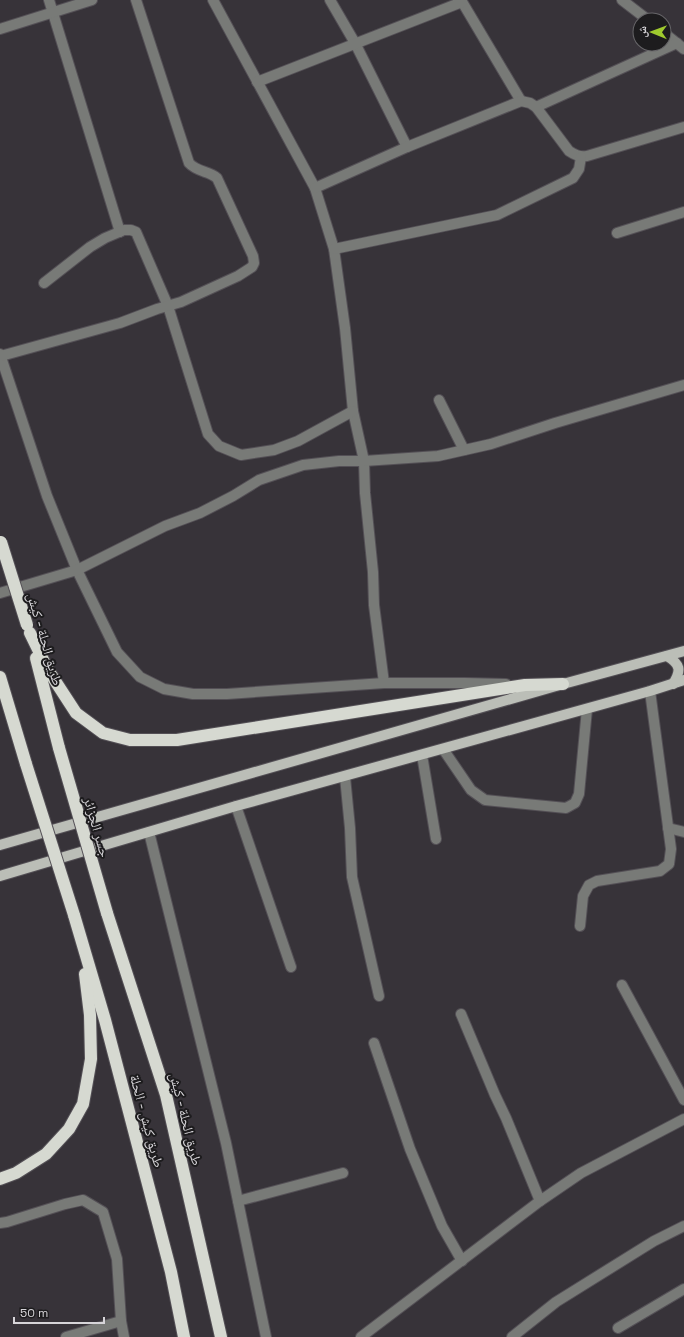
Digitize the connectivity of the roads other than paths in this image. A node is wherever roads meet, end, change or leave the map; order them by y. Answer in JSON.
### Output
{"nodes":[{"id":1,"x":49,"y":0,"type":"edge"},
{"id":2,"x":92,"y":0,"type":"edge"},
{"id":3,"x":136,"y":0,"type":"edge"},
{"id":4,"x":213,"y":0,"type":"edge"},
{"id":5,"x":330,"y":0,"type":"edge"},
{"id":6,"x":622,"y":0,"type":"edge"},
{"id":7,"x":461,"y":1,"type":"edge"},
{"id":8,"x":53,"y":12,"type":"junction"},
{"id":9,"x":638,"y":12,"type":"edge"},
{"id":10,"x":0,"y":29,"type":"edge"},
{"id":11,"x":672,"y":40,"type":"edge"},
{"id":12,"x":355,"y":43,"type":"junction"},
{"id":13,"x":680,"y":46,"type":"edge"},
{"id":14,"x":257,"y":82,"type":"junction"},
{"id":15,"x":521,"y":101,"type":"junction"},
{"id":16,"x":536,"y":107,"type":"junction"},
{"id":17,"x":684,"y":127,"type":"edge"},
{"id":18,"x":407,"y":147,"type":"junction"},
{"id":19,"x":581,"y":157,"type":"junction"},
{"id":20,"x":315,"y":188,"type":"junction"},
{"id":21,"x":684,"y":212,"type":"edge"},
{"id":22,"x":120,"y":232,"type":"junction"},
{"id":23,"x":617,"y":233,"type":"dead end"},
{"id":24,"x":334,"y":249,"type":"junction"},
{"id":25,"x":44,"y":283,"type":"dead end"},
{"id":26,"x":168,"y":306,"type":"junction"},
{"id":27,"x":0,"y":355,"type":"edge"},
{"id":28,"x":684,"y":385,"type":"edge"},
{"id":29,"x":439,"y":400,"type":"dead end"},
{"id":30,"x":353,"y":411,"type":"junction"},
{"id":31,"x":464,"y":450,"type":"junction"},
{"id":32,"x":364,"y":461,"type":"junction"},
{"id":33,"x":0,"y":540,"type":"edge"},
{"id":34,"x":77,"y":570,"type":"junction"},
{"id":35,"x":0,"y":593,"type":"edge"},
{"id":36,"x":28,"y":629,"type":"junction"},
{"id":37,"x":684,"y":651,"type":"edge"},
{"id":38,"x":667,"y":656,"type":"junction"},
{"id":39,"x":0,"y":677,"type":"edge"},
{"id":40,"x":684,"y":680,"type":"edge"},
{"id":41,"x":384,"y":683,"type":"junction"},
{"id":42,"x":563,"y":684,"type":"junction"},
{"id":43,"x":673,"y":684,"type":"junction"},
{"id":44,"x":525,"y":685,"type":"junction"},
{"id":45,"x":650,"y":691,"type":"junction"},
{"id":46,"x":587,"y":709,"type":"junction"},
{"id":47,"x":59,"y":748,"type":"joint"},
{"id":48,"x":443,"y":749,"type":"junction"},
{"id":49,"x":422,"y":756,"type":"junction"},
{"id":50,"x":345,"y":777,"type":"junction"},
{"id":51,"x":236,"y":806,"type":"junction"},
{"id":52,"x":668,"y":828,"type":"junction"},
{"id":53,"x":149,"y":832,"type":"junction"},
{"id":54,"x":684,"y":832,"type":"edge"},
{"id":55,"x":436,"y":838,"type":"dead end"},
{"id":56,"x":0,"y":845,"type":"edge"},
{"id":57,"x":0,"y":876,"type":"edge"},
{"id":58,"x":107,"y":913,"type":"joint"},
{"id":59,"x":580,"y":926,"type":"dead end"},
{"id":60,"x":82,"y":941,"type":"junction"},
{"id":61,"x":291,"y":967,"type":"dead end"},
{"id":62,"x":622,"y":985,"type":"dead end"},
{"id":63,"x":378,"y":996,"type":"dead end"},
{"id":64,"x":461,"y":1014,"type":"dead end"},
{"id":65,"x":374,"y":1044,"type":"dead end"},
{"id":66,"x":684,"y":1100,"type":"edge"},
{"id":67,"x":684,"y":1119,"type":"edge"},
{"id":68,"x":343,"y":1173,"type":"dead end"},
{"id":69,"x":0,"y":1179,"type":"edge"},
{"id":70,"x":238,"y":1201,"type":"junction"},
{"id":71,"x":540,"y":1201,"type":"junction"},
{"id":72,"x":0,"y":1222,"type":"edge"},
{"id":73,"x":684,"y":1226,"type":"edge"},
{"id":74,"x":462,"y":1261,"type":"junction"},
{"id":75,"x":684,"y":1289,"type":"edge"},
{"id":76,"x":121,"y":1322,"type":"junction"},
{"id":77,"x":618,"y":1328,"type":"dead end"},
{"id":78,"x":66,"y":1337,"type":"edge"},
{"id":79,"x":124,"y":1337,"type":"edge"},
{"id":80,"x":184,"y":1337,"type":"edge"},
{"id":81,"x":221,"y":1337,"type":"edge"},
{"id":82,"x":266,"y":1337,"type":"edge"},
{"id":83,"x":361,"y":1337,"type":"edge"},
{"id":84,"x":512,"y":1337,"type":"edge"}],
"edges":[{"from":1,"to":8,"type":"street"},
{"from":2,"to":8,"type":"street"},
{"from":3,"to":26,"type":"street"},
{"from":4,"to":14,"type":"street"},
{"from":5,"to":12,"type":"street"},
{"from":6,"to":9,"type":"street"},
{"from":7,"to":12,"type":"street"},
{"from":7,"to":15,"type":"street"},
{"from":8,"to":10,"type":"street"},
{"from":8,"to":22,"type":"street"},
{"from":11,"to":13,"type":"street"},
{"from":12,"to":14,"type":"street"},
{"from":12,"to":18,"type":"street"},
{"from":13,"to":16,"type":"street"},
{"from":14,"to":20,"type":"street"},
{"from":15,"to":16,"type":"street"},
{"from":15,"to":18,"type":"street"},
{"from":16,"to":19,"type":"street"},
{"from":17,"to":19,"type":"street"},
{"from":18,"to":20,"type":"street"},
{"from":19,"to":24,"type":"street"},
{"from":20,"to":24,"type":"street"},
{"from":21,"to":23,"type":"street"},
{"from":22,"to":25,"type":"street"},
{"from":22,"to":26,"type":"street"},
{"from":24,"to":30,"type":"street"},
{"from":26,"to":27,"type":"street"},
{"from":26,"to":30,"type":"street"},
{"from":27,"to":34,"type":"street"},
{"from":28,"to":31,"type":"street"},
{"from":29,"to":31,"type":"street"},
{"from":30,"to":32,"type":"street"},
{"from":31,"to":32,"type":"street"},
{"from":32,"to":34,"type":"street"},
{"from":32,"to":41,"type":"street"},
{"from":33,"to":36,"type":"highway","name":"طريق الحلة - كيش","bridge":true},
{"from":34,"to":35,"type":"street"},
{"from":34,"to":41,"type":"street"},
{"from":36,"to":44,"type":"highway"},
{"from":36,"to":47,"type":"highway","name":"طريق الحلة - كيش"},
{"from":37,"to":38,"type":"main road"},
{"from":38,"to":42,"type":"main road"},
{"from":38,"to":43,"type":"main road"},
{"from":39,"to":60,"type":"highway","name":"طريق كيش - الحلة","bridge":true},
{"from":40,"to":43,"type":"main road"},
{"from":41,"to":44,"type":"street"},
{"from":42,"to":44,"type":"highway"},
{"from":42,"to":56,"type":"main road"},
{"from":43,"to":45,"type":"main road"},
{"from":45,"to":46,"type":"main road"},
{"from":45,"to":52,"type":"street"},
{"from":46,"to":48,"type":"main road"},
{"from":46,"to":48,"type":"street"},
{"from":47,"to":58,"type":"highway","name":"جسر الجزائر","bridge":true},
{"from":48,"to":49,"type":"main road"},
{"from":49,"to":50,"type":"main road"},
{"from":49,"to":55,"type":"street"},
{"from":50,"to":51,"type":"main road"},
{"from":50,"to":63,"type":"street"},
{"from":51,"to":53,"type":"main road"},
{"from":51,"to":61,"type":"street"},
{"from":52,"to":54,"type":"street"},
{"from":52,"to":59,"type":"street"},
{"from":53,"to":57,"type":"main road"},
{"from":53,"to":70,"type":"street"},
{"from":58,"to":81,"type":"highway","name":"طريق الحلة - كيش"},
{"from":60,"to":69,"type":"highway"},
{"from":60,"to":80,"type":"highway","name":"طريق كيش - الحلة"},
{"from":62,"to":66,"type":"street"},
{"from":64,"to":71,"type":"street"},
{"from":65,"to":74,"type":"street"},
{"from":67,"to":71,"type":"street"},
{"from":68,"to":70,"type":"street"},
{"from":70,"to":82,"type":"street"},
{"from":71,"to":74,"type":"street"},
{"from":72,"to":76,"type":"street"},
{"from":73,"to":84,"type":"street"},
{"from":74,"to":83,"type":"street"},
{"from":75,"to":77,"type":"street"},
{"from":76,"to":78,"type":"street"},
{"from":76,"to":79,"type":"street"}]}
